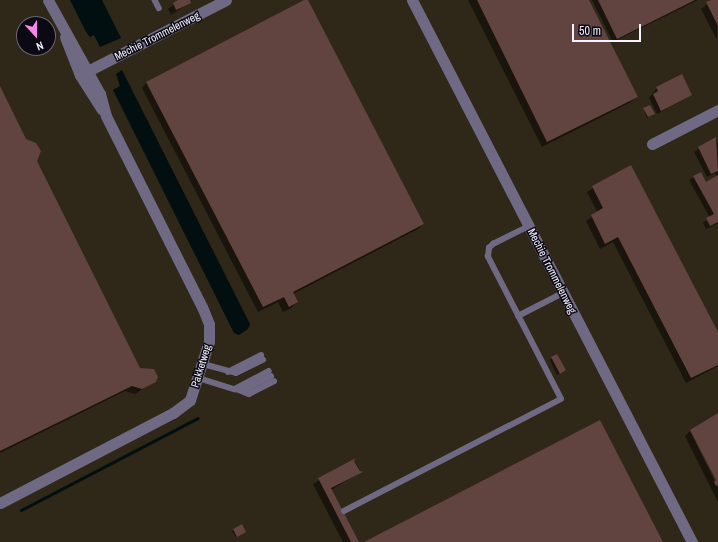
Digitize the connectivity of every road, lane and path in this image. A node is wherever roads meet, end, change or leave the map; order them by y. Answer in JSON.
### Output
{"nodes":[{"id":1,"x":48,"y":0,"type":"edge"},
{"id":2,"x":155,"y":0,"type":"edge"},
{"id":3,"x":226,"y":0,"type":"edge"},
{"id":4,"x":412,"y":0,"type":"edge"},
{"id":5,"x":159,"y":8,"type":"dead end"},
{"id":6,"x":84,"y":73,"type":"junction"},
{"id":7,"x":718,"y":110,"type":"edge"},
{"id":8,"x":652,"y":144,"type":"dead end"},
{"id":9,"x":528,"y":226,"type":"junction"},
{"id":10,"x":563,"y":293,"type":"junction"},
{"id":11,"x":518,"y":316,"type":"junction"},
{"id":12,"x":262,"y":358,"type":"dead end"},
{"id":13,"x":202,"y":364,"type":"junction"},
{"id":14,"x":198,"y":378,"type":"junction"},
{"id":15,"x":235,"y":389,"type":"junction"},
{"id":16,"x":0,"y":503,"type":"edge"},
{"id":17,"x":344,"y":511,"type":"dead end"},
{"id":18,"x":692,"y":542,"type":"edge"}],
"edges":[{"from":1,"to":6,"type":"street"},
{"from":2,"to":5,"type":"lane"},
{"from":3,"to":6,"type":"street","name":"Mechie Trommelenweg"},
{"from":4,"to":9,"type":"street","name":"Mechie Trommelenweg"},
{"from":6,"to":13,"type":"street","name":"Pakketweg"},
{"from":7,"to":8,"type":"street"},
{"from":9,"to":10,"type":"street","name":"Mechie Trommelenweg"},
{"from":9,"to":11,"type":"lane"},
{"from":10,"to":11,"type":"lane"},
{"from":10,"to":18,"type":"street","name":"Mechie Trommelenweg"},
{"from":11,"to":17,"type":"lane"},
{"from":12,"to":13,"type":"lane"},
{"from":13,"to":14,"type":"street","name":"Pakketweg"},
{"from":14,"to":15,"type":"lane"},
{"from":14,"to":16,"type":"street","name":"Pakketweg"},
{"from":15,"to":15,"type":"lane"}]}
